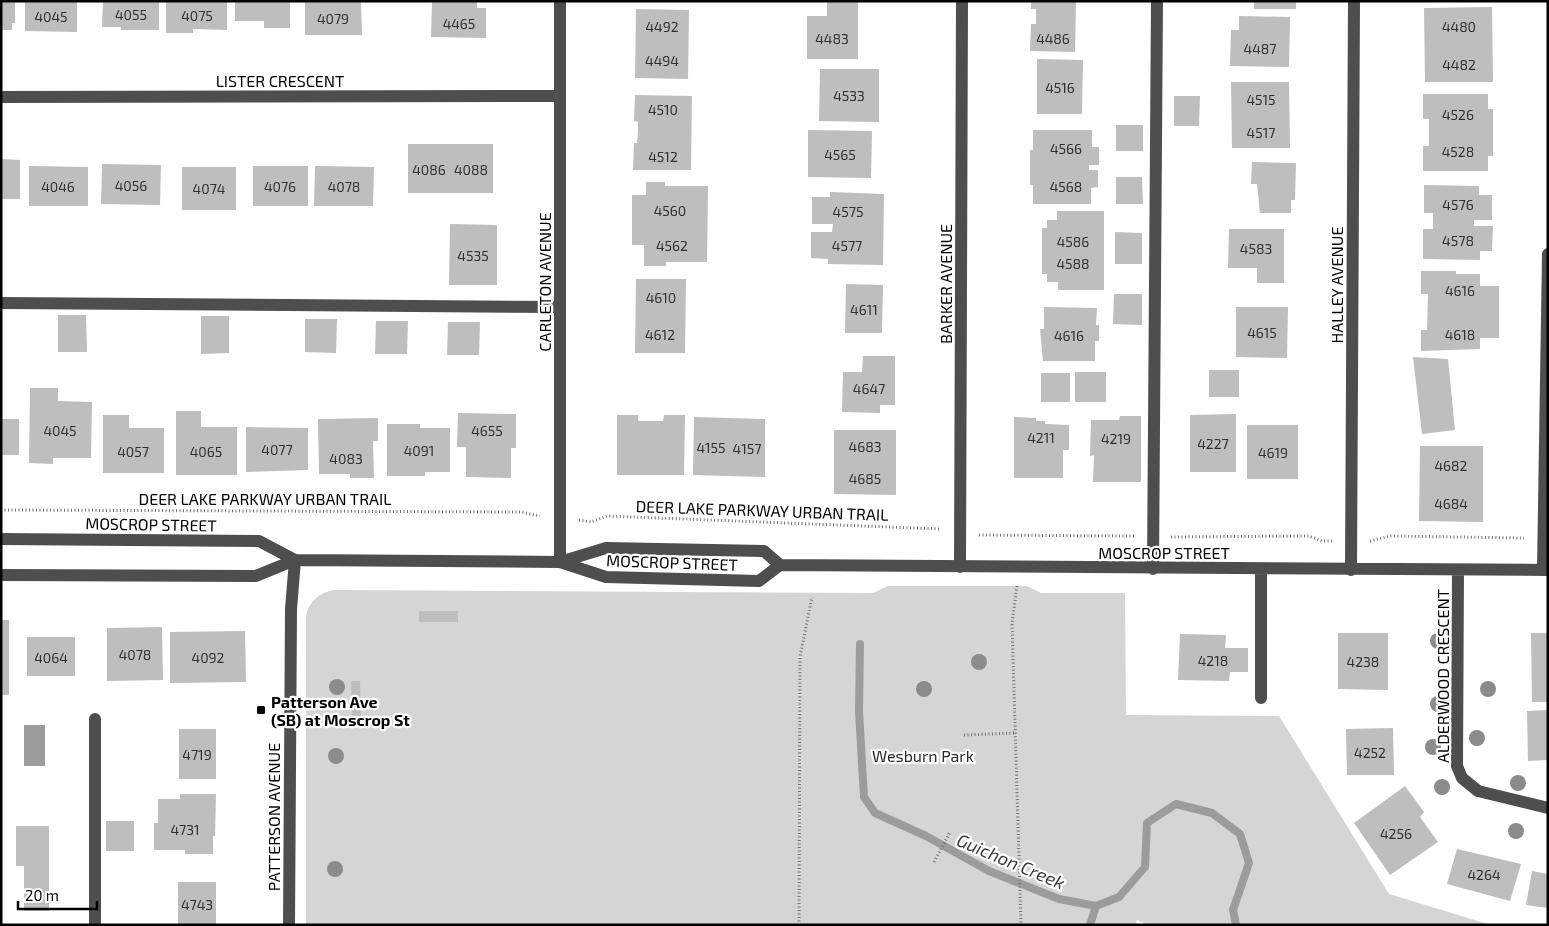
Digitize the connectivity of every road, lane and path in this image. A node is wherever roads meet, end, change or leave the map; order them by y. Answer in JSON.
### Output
{"nodes":[{"id":1,"x":560,"y":1,"type":"edge"},
{"id":2,"x":962,"y":1,"type":"edge"},
{"id":3,"x":1157,"y":1,"type":"edge"},
{"id":4,"x":1354,"y":1,"type":"edge"},
{"id":5,"x":560,"y":96,"type":"junction"},
{"id":6,"x":1,"y":97,"type":"edge"},
{"id":7,"x":1548,"y":254,"type":"edge"},
{"id":8,"x":1,"y":303,"type":"edge"},
{"id":9,"x":560,"y":307,"type":"junction"},
{"id":10,"x":1,"y":510,"type":"edge"},
{"id":11,"x":528,"y":514,"type":"dead end"},
{"id":12,"x":590,"y":522,"type":"dead end"},
{"id":13,"x":934,"y":528,"type":"dead end"},
{"id":14,"x":1,"y":538,"type":"edge"},
{"id":15,"x":1544,"y":538,"type":"junction"},
{"id":16,"x":1374,"y":541,"type":"dead end"},
{"id":17,"x":295,"y":560,"type":"junction"},
{"id":18,"x":560,"y":562,"type":"junction"},
{"id":19,"x":780,"y":565,"type":"junction"},
{"id":20,"x":960,"y":567,"type":"junction"},
{"id":21,"x":1153,"y":569,"type":"junction"},
{"id":22,"x":1261,"y":569,"type":"junction"},
{"id":23,"x":1351,"y":570,"type":"junction"},
{"id":24,"x":1458,"y":570,"type":"junction"},
{"id":25,"x":1546,"y":570,"type":"edge"},
{"id":26,"x":1,"y":575,"type":"edge"},
{"id":27,"x":1017,"y":586,"type":"dead end"},
{"id":28,"x":812,"y":597,"type":"dead end"},
{"id":29,"x":1261,"y":698,"type":"dead end"},
{"id":30,"x":95,"y":719,"type":"dead end"},
{"id":31,"x":1015,"y":733,"type":"junction"},
{"id":32,"x":964,"y":736,"type":"dead end"},
{"id":33,"x":1548,"y":808,"type":"edge"},
{"id":34,"x":950,"y":832,"type":"dead end"},
{"id":35,"x":934,"y":862,"type":"dead end"},
{"id":36,"x":95,"y":925,"type":"edge"},
{"id":37,"x":289,"y":925,"type":"edge"},
{"id":38,"x":799,"y":925,"type":"edge"},
{"id":39,"x":1021,"y":925,"type":"edge"}],
"edges":[{"from":1,"to":5,"type":"street","name":"CARLETON AVENUE"},
{"from":2,"to":20,"type":"street","name":"BARKER AVENUE"},
{"from":3,"to":21,"type":"street"},
{"from":4,"to":23,"type":"street","name":"HALLEY AVENUE"},
{"from":5,"to":6,"type":"street","name":"LISTER CRESCENT"},
{"from":5,"to":9,"type":"street","name":"CARLETON AVENUE"},
{"from":7,"to":15,"type":"street"},
{"from":8,"to":9,"type":"street"},
{"from":9,"to":18,"type":"street","name":"CARLETON AVENUE"},
{"from":10,"to":11,"type":"path","name":"DEER LAKE PARKWAY URBAN TRAIL"},
{"from":12,"to":13,"type":"path","name":"DEER LAKE PARKWAY URBAN TRAIL"},
{"from":14,"to":17,"type":"street","name":"MOSCROP STREET"},
{"from":15,"to":16,"type":"path"},
{"from":15,"to":25,"type":"street"},
{"from":17,"to":18,"type":"street","name":"MOSCROP STREET"},
{"from":17,"to":26,"type":"street","name":"MOSCROP STREET"},
{"from":17,"to":37,"type":"street","name":"PATTERSON AVENUE"},
{"from":18,"to":19,"type":"street","name":"MOSCROP STREET"},
{"from":18,"to":19,"type":"street","name":"MOSCROP STREET"},
{"from":19,"to":20,"type":"street","name":"MOSCROP STREET"},
{"from":20,"to":21,"type":"street","name":"MOSCROP STREET"},
{"from":21,"to":22,"type":"street","name":"MOSCROP STREET"},
{"from":22,"to":23,"type":"street","name":"MOSCROP STREET"},
{"from":22,"to":29,"type":"street"},
{"from":23,"to":24,"type":"street","name":"MOSCROP STREET"},
{"from":24,"to":25,"type":"street","name":"MOSCROP STREET"},
{"from":24,"to":33,"type":"street","name":"ALDERWOOD CRESCENT"},
{"from":27,"to":31,"type":"path"},
{"from":28,"to":38,"type":"path"},
{"from":30,"to":36,"type":"street"},
{"from":31,"to":32,"type":"path"},
{"from":31,"to":39,"type":"path"},
{"from":34,"to":35,"type":"path"}]}
